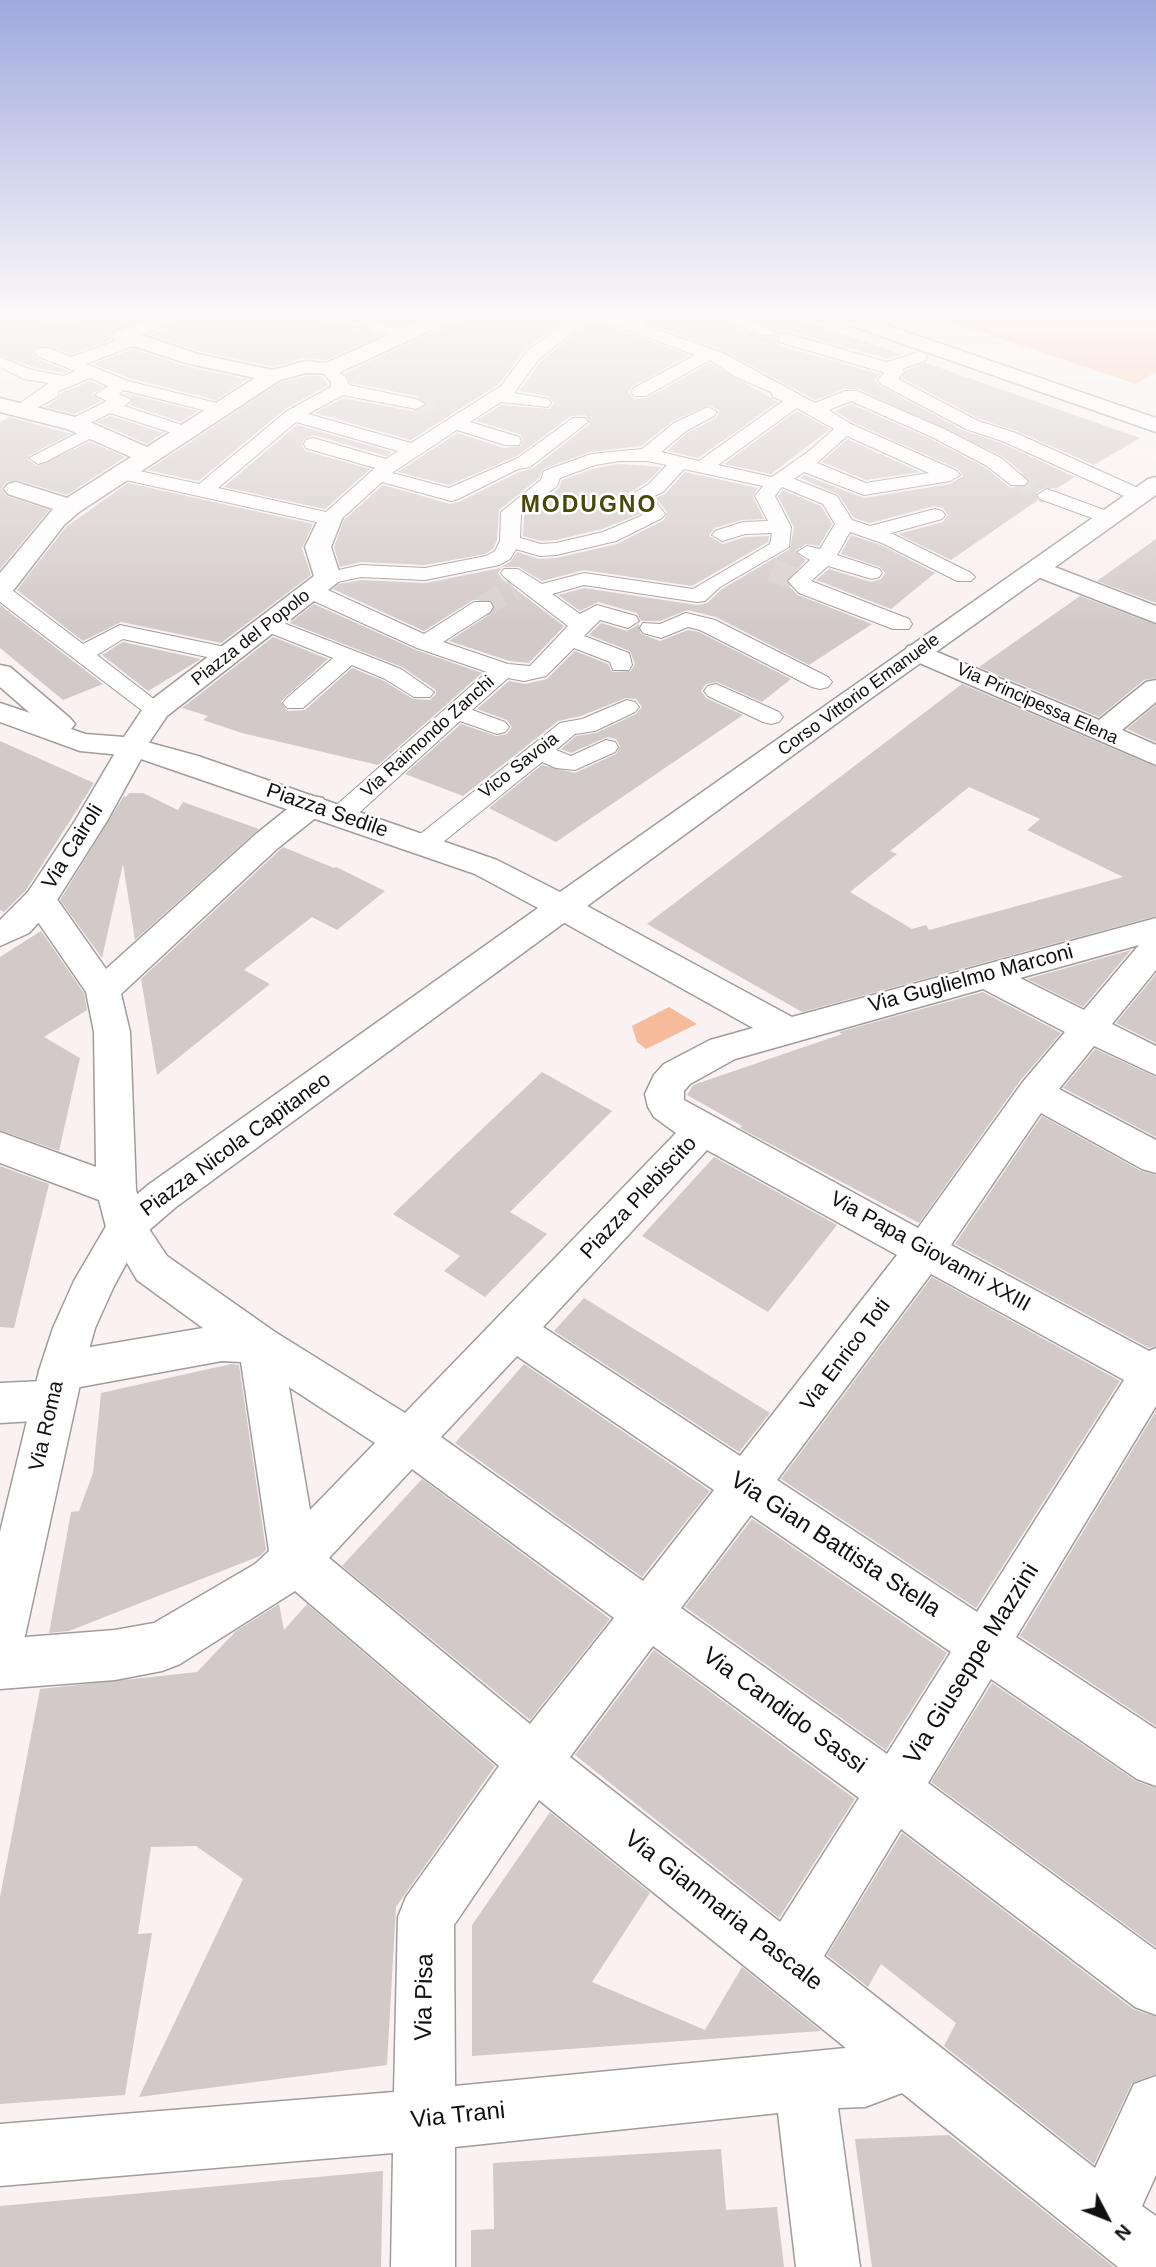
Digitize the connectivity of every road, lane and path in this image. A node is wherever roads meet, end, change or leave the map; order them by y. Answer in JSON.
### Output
{"nodes":[{"id":1,"x":51,"y":419,"type":"edge"},
{"id":2,"x":94,"y":419,"type":"edge"},
{"id":3,"x":145,"y":419,"type":"edge"},
{"id":4,"x":205,"y":419,"type":"edge"},
{"id":5,"x":289,"y":419,"type":"edge"},
{"id":6,"x":306,"y":419,"type":"edge"},
{"id":7,"x":456,"y":419,"type":"edge"},
{"id":8,"x":459,"y":419,"type":"tunnel mouth"},
{"id":9,"x":694,"y":419,"type":"edge"},
{"id":10,"x":774,"y":419,"type":"edge"},
{"id":11,"x":831,"y":419,"type":"edge"},
{"id":12,"x":909,"y":419,"type":"edge"},
{"id":13,"x":960,"y":419,"type":"edge"},
{"id":14,"x":1138,"y":419,"type":"edge"},
{"id":15,"x":579,"y":422,"type":"dead end"},
{"id":16,"x":972,"y":425,"type":"junction"},
{"id":17,"x":1156,"y":425,"type":"edge"},
{"id":18,"x":83,"y":428,"type":"junction"},
{"id":19,"x":845,"y":428,"type":"junction"},
{"id":20,"x":185,"y":432,"type":"junction"},
{"id":21,"x":938,"y":433,"type":"junction"},
{"id":22,"x":620,"y":438,"type":"dead end"},
{"id":23,"x":512,"y":441,"type":"dead end"},
{"id":24,"x":313,"y":444,"type":"dead end"},
{"id":25,"x":413,"y":450,"type":"junction"},
{"id":26,"x":647,"y":455,"type":"junction"},
{"id":27,"x":148,"y":456,"type":"junction"},
{"id":28,"x":38,"y":458,"type":"dead end"},
{"id":29,"x":591,"y":460,"type":"junction"},
{"id":30,"x":681,"y":462,"type":"junction"},
{"id":31,"x":523,"y":463,"type":"junction"},
{"id":32,"x":802,"y":464,"type":"junction"},
{"id":33,"x":384,"y":471,"type":"junction"},
{"id":34,"x":121,"y":472,"type":"junction"},
{"id":35,"x":707,"y":474,"type":"junction"},
{"id":36,"x":551,"y":475,"type":"junction"},
{"id":37,"x":1018,"y":481,"type":"tunnel mouth"},
{"id":38,"x":778,"y":482,"type":"junction"},
{"id":39,"x":16,"y":489,"type":"dead end"},
{"id":40,"x":1148,"y":490,"type":"edge"},
{"id":41,"x":204,"y":491,"type":"junction"},
{"id":42,"x":1046,"y":495,"type":"tunnel mouth"},
{"id":43,"x":334,"y":506,"type":"junction"},
{"id":44,"x":70,"y":508,"type":"junction"},
{"id":45,"x":935,"y":514,"type":"dead end"},
{"id":46,"x":1108,"y":518,"type":"junction"},
{"id":47,"x":845,"y":524,"type":"junction"},
{"id":48,"x":871,"y":532,"type":"junction"},
{"id":49,"x":722,"y":535,"type":"dead end"},
{"id":50,"x":780,"y":537,"type":"junction"},
{"id":51,"x":510,"y":541,"type":"junction"},
{"id":52,"x":826,"y":556,"type":"junction"},
{"id":53,"x":646,"y":564,"type":"dead end"},
{"id":54,"x":1039,"y":569,"type":"junction"},
{"id":55,"x":872,"y":573,"type":"dead end"},
{"id":56,"x":513,"y":577,"type":"junction"},
{"id":57,"x":964,"y":577,"type":"dead end"},
{"id":58,"x":3,"y":582,"type":"edge"},
{"id":59,"x":611,"y":582,"type":"junction"},
{"id":60,"x":320,"y":585,"type":"junction"},
{"id":61,"x":697,"y":596,"type":"junction"},
{"id":62,"x":482,"y":607,"type":"tunnel mouth"},
{"id":63,"x":1156,"y":615,"type":"edge"},
{"id":64,"x":686,"y":620,"type":"junction"},
{"id":65,"x":628,"y":621,"type":"dead end"},
{"id":66,"x":268,"y":624,"type":"junction"},
{"id":67,"x":901,"y":624,"type":"dead end"},
{"id":68,"x":651,"y":628,"type":"dead end"},
{"id":69,"x":575,"y":632,"type":"junction"},
{"id":70,"x":425,"y":643,"type":"junction"},
{"id":71,"x":918,"y":652,"type":"junction"},
{"id":72,"x":83,"y":654,"type":"junction"},
{"id":73,"x":230,"y":655,"type":"junction"},
{"id":74,"x":349,"y":656,"type":"junction"},
{"id":75,"x":621,"y":665,"type":"dead end"},
{"id":76,"x":503,"y":670,"type":"junction"},
{"id":77,"x":0,"y":673,"type":"edge"},
{"id":78,"x":820,"y":682,"type":"dead end"},
{"id":79,"x":1156,"y":688,"type":"edge"},
{"id":80,"x":716,"y":691,"type":"dead end"},
{"id":81,"x":422,"y":692,"type":"dead end"},
{"id":82,"x":295,"y":703,"type":"dead end"},
{"id":83,"x":627,"y":707,"type":"dead end"},
{"id":84,"x":156,"y":710,"type":"junction"},
{"id":85,"x":0,"y":712,"type":"edge"},
{"id":86,"x":456,"y":712,"type":"junction"},
{"id":87,"x":771,"y":717,"type":"dead end"},
{"id":88,"x":497,"y":727,"type":"dead end"},
{"id":89,"x":1102,"y":733,"type":"junction"},
{"id":90,"x":80,"y":742,"type":"junction"},
{"id":91,"x":132,"y":747,"type":"junction"},
{"id":92,"x":606,"y":747,"type":"dead end"},
{"id":93,"x":538,"y":751,"type":"junction"},
{"id":94,"x":1156,"y":756,"type":"edge"},
{"id":95,"x":326,"y":810,"type":"junction"},
{"id":96,"x":423,"y":845,"type":"junction"},
{"id":97,"x":40,"y":900,"type":"junction"},
{"id":98,"x":564,"y":908,"type":"junction"},
{"id":99,"x":6,"y":925,"type":"edge"},
{"id":100,"x":1156,"y":929,"type":"edge"},
{"id":101,"x":1148,"y":967,"type":"edge"},
{"id":102,"x":984,"y":975,"type":"junction"},
{"id":103,"x":103,"y":991,"type":"junction"},
{"id":104,"x":1087,"y":1027,"type":"junction"},
{"id":105,"x":786,"y":1030,"type":"junction"},
{"id":106,"x":1156,"y":1062,"type":"edge"},
{"id":107,"x":1035,"y":1093,"type":"junction"},
{"id":108,"x":703,"y":1130,"type":"junction"},
{"id":109,"x":0,"y":1147,"type":"edge"},
{"id":110,"x":1156,"y":1158,"type":"edge"},
{"id":111,"x":121,"y":1209,"type":"junction"},
{"id":112,"x":925,"y":1250,"type":"junction"},
{"id":113,"x":513,"y":1330,"type":"junction"},
{"id":114,"x":260,"y":1345,"type":"junction"},
{"id":115,"x":1155,"y":1372,"type":"edge"},
{"id":116,"x":56,"y":1386,"type":"junction"},
{"id":117,"x":0,"y":1403,"type":"edge"},
{"id":118,"x":408,"y":1440,"type":"junction"},
{"id":119,"x":746,"y":1486,"type":"junction"},
{"id":120,"x":295,"y":1560,"type":"junction"},
{"id":121,"x":648,"y":1612,"type":"junction"},
{"id":122,"x":0,"y":1636,"type":"edge"},
{"id":123,"x":985,"y":1644,"type":"junction"},
{"id":124,"x":0,"y":1664,"type":"edge"},
{"id":125,"x":1156,"y":1760,"type":"edge"},
{"id":126,"x":534,"y":1762,"type":"junction"},
{"id":127,"x":894,"y":1791,"type":"junction"},
{"id":128,"x":788,"y":1962,"type":"junction"},
{"id":129,"x":1156,"y":1986,"type":"edge"},
{"id":130,"x":912,"y":2060,"type":"junction"},
{"id":131,"x":804,"y":2080,"type":"junction"},
{"id":132,"x":1156,"y":2106,"type":"edge"},
{"id":133,"x":424,"y":2120,"type":"junction"},
{"id":134,"x":0,"y":2155,"type":"edge"},
{"id":135,"x":1105,"y":2216,"type":"junction"},
{"id":136,"x":1156,"y":2257,"type":"edge"},
{"id":137,"x":423,"y":2267,"type":"edge"},
{"id":138,"x":828,"y":2267,"type":"edge"}],
"edges":[{"from":1,"to":18,"type":"street"},
{"from":2,"to":18,"type":"street"},
{"from":3,"to":20,"type":"street"},
{"from":4,"to":20,"type":"street"},
{"from":5,"to":41,"type":"street"},
{"from":6,"to":25,"type":"street"},
{"from":7,"to":25,"type":"street"},
{"from":8,"to":23,"type":"street"},
{"from":9,"to":26,"type":"street"},
{"from":10,"to":35,"type":"street"},
{"from":11,"to":19,"type":"street"},
{"from":12,"to":21,"type":"street"},
{"from":13,"to":16,"type":"street"},
{"from":14,"to":17,"type":"street"},
{"from":15,"to":31,"type":"street"},
{"from":16,"to":21,"type":"street"},
{"from":16,"to":40,"type":"street"},
{"from":18,"to":27,"type":"street"},
{"from":18,"to":28,"type":"street"},
{"from":19,"to":32,"type":"street"},
{"from":19,"to":32,"type":"street"},
{"from":20,"to":27,"type":"street"},
{"from":21,"to":37,"type":"street"},
{"from":22,"to":29,"type":"street"},
{"from":24,"to":33,"type":"street"},
{"from":25,"to":33,"type":"street"},
{"from":26,"to":29,"type":"street"},
{"from":26,"to":30,"type":"street"},
{"from":27,"to":34,"type":"street"},
{"from":29,"to":36,"type":"street"},
{"from":30,"to":35,"type":"street"},
{"from":30,"to":51,"type":"street"},
{"from":31,"to":33,"type":"street"},
{"from":31,"to":36,"type":"street"},
{"from":32,"to":38,"type":"street"},
{"from":33,"to":43,"type":"street"},
{"from":34,"to":41,"type":"street"},
{"from":34,"to":44,"type":"street"},
{"from":35,"to":38,"type":"street"},
{"from":36,"to":51,"type":"street"},
{"from":38,"to":47,"type":"street"},
{"from":38,"to":50,"type":"street"},
{"from":39,"to":44,"type":"street"},
{"from":40,"to":46,"type":"street","name":"Corso Vittorio Emanuele"},
{"from":41,"to":43,"type":"street"},
{"from":42,"to":46,"type":"street"},
{"from":43,"to":60,"type":"street","name":"Piazza del Popolo"},
{"from":44,"to":58,"type":"street"},
{"from":45,"to":48,"type":"street"},
{"from":46,"to":54,"type":"street","name":"Corso Vittorio Emanuele"},
{"from":47,"to":48,"type":"street"},
{"from":47,"to":52,"type":"street"},
{"from":48,"to":57,"type":"street"},
{"from":49,"to":50,"type":"street"},
{"from":50,"to":52,"type":"street"},
{"from":50,"to":61,"type":"street"},
{"from":51,"to":56,"type":"street"},
{"from":52,"to":55,"type":"street"},
{"from":52,"to":67,"type":"street"},
{"from":53,"to":59,"type":"street"},
{"from":54,"to":63,"type":"street"},
{"from":54,"to":71,"type":"street","name":"Corso Vittorio Emanuele"},
{"from":56,"to":59,"type":"street"},
{"from":56,"to":60,"type":"street"},
{"from":56,"to":69,"type":"street"},
{"from":58,"to":72,"type":"street"},
{"from":59,"to":61,"type":"street"},
{"from":60,"to":66,"type":"street","name":"Piazza del Popolo"},
{"from":60,"to":70,"type":"street"},
{"from":61,"to":64,"type":"street"},
{"from":62,"to":70,"type":"street"},
{"from":64,"to":68,"type":"street"},
{"from":64,"to":78,"type":"street"},
{"from":65,"to":69,"type":"street"},
{"from":66,"to":73,"type":"street","name":"Piazza del Popolo"},
{"from":66,"to":74,"type":"street"},
{"from":69,"to":75,"type":"street"},
{"from":69,"to":76,"type":"street","name":"Via Raimondo Zanchi"},
{"from":70,"to":76,"type":"street"},
{"from":71,"to":89,"type":"street","name":"Via Principessa Elena"},
{"from":71,"to":98,"type":"street","name":"Corso Vittorio Emanuele"},
{"from":72,"to":73,"type":"street"},
{"from":72,"to":84,"type":"street"},
{"from":73,"to":84,"type":"street","name":"Piazza del Popolo"},
{"from":74,"to":81,"type":"street"},
{"from":74,"to":82,"type":"street"},
{"from":76,"to":86,"type":"street","name":"Via Raimondo Zanchi"},
{"from":77,"to":90,"type":"street"},
{"from":79,"to":89,"type":"street"},
{"from":80,"to":87,"type":"street"},
{"from":83,"to":93,"type":"street","name":"Vico Savoia"},
{"from":84,"to":91,"type":"street","name":"Via Cairoli"},
{"from":85,"to":90,"type":"street","name":"Piazza Sedile"},
{"from":86,"to":88,"type":"street"},
{"from":86,"to":95,"type":"street","name":"Via Raimondo Zanchi"},
{"from":89,"to":94,"type":"street","name":"Via Principessa Elena"},
{"from":90,"to":91,"type":"street","name":"Piazza Sedile"},
{"from":91,"to":95,"type":"street","name":"Piazza Sedile"},
{"from":91,"to":97,"type":"street","name":"Via Cairoli"},
{"from":92,"to":93,"type":"street"},
{"from":93,"to":96,"type":"street","name":"Vico Savoia"},
{"from":95,"to":96,"type":"street","name":"Piazza Sedile"},
{"from":95,"to":103,"type":"street"},
{"from":96,"to":98,"type":"street","name":"Piazza Sedile"},
{"from":97,"to":99,"type":"street","name":"Via Cairoli"},
{"from":97,"to":103,"type":"street"},
{"from":98,"to":105,"type":"street"},
{"from":98,"to":111,"type":"street","name":"Piazza Nicola Capitaneo"},
{"from":100,"to":102,"type":"street","name":"Via Guglielmo Marconi"},
{"from":101,"to":104,"type":"street","name":"Via Enrico Toti"},
{"from":102,"to":104,"type":"street"},
{"from":102,"to":105,"type":"street","name":"Via Guglielmo Marconi"},
{"from":103,"to":111,"type":"street","name":"Piazza Nicola Capitaneo"},
{"from":104,"to":106,"type":"street"},
{"from":104,"to":107,"type":"street","name":"Via Enrico Toti"},
{"from":105,"to":108,"type":"street","name":"Piazza Plebiscito"},
{"from":107,"to":110,"type":"street"},
{"from":107,"to":112,"type":"street","name":"Via Enrico Toti"},
{"from":108,"to":112,"type":"street","name":"Via Papa Giovanni XXIII"},
{"from":108,"to":113,"type":"street","name":"Piazza Plebiscito"},
{"from":109,"to":111,"type":"street"},
{"from":111,"to":114,"type":"street"},
{"from":111,"to":116,"type":"street","name":"Via Roma"},
{"from":112,"to":115,"type":"street","name":"Via Papa Giovanni XXIII"},
{"from":112,"to":119,"type":"street","name":"Via Enrico Toti"},
{"from":113,"to":118,"type":"street","name":"Piazza Plebiscito"},
{"from":113,"to":119,"type":"street","name":"Via Gian Battista Stella"},
{"from":114,"to":116,"type":"street"},
{"from":114,"to":118,"type":"street"},
{"from":114,"to":120,"type":"street"},
{"from":115,"to":123,"type":"street","name":"Via Giuseppe Mazzini"},
{"from":116,"to":117,"type":"street"},
{"from":116,"to":122,"type":"street","name":"Via Roma"},
{"from":118,"to":120,"type":"street","name":"Piazza Plebiscito"},
{"from":118,"to":121,"type":"street","name":"Via Candido Sassi"},
{"from":119,"to":121,"type":"street","name":"Via Enrico Toti"},
{"from":119,"to":123,"type":"street","name":"Via Gian Battista Stella"},
{"from":120,"to":124,"type":"street","name":"Piazza Plebiscito"},
{"from":120,"to":126,"type":"street","name":"Via Gianmaria Pascale"},
{"from":121,"to":126,"type":"street","name":"Via Enrico Toti"},
{"from":121,"to":127,"type":"street","name":"Via Candido Sassi"},
{"from":123,"to":125,"type":"street","name":"Via Gian Battista Stella"},
{"from":123,"to":127,"type":"street","name":"Via Giuseppe Mazzini"},
{"from":126,"to":128,"type":"street","name":"Via Gianmaria Pascale"},
{"from":126,"to":133,"type":"street","name":"Via Pisa"},
{"from":127,"to":128,"type":"street","name":"Via Giuseppe Mazzini"},
{"from":127,"to":129,"type":"street","name":"Via Candido Sassi"},
{"from":128,"to":130,"type":"street","name":"Via Gianmaria Pascale"},
{"from":130,"to":131,"type":"street","name":"Via Trani"},
{"from":130,"to":135,"type":"street","name":"Via Gianmaria Pascale"},
{"from":131,"to":133,"type":"street","name":"Via Trani"},
{"from":131,"to":138,"type":"street"},
{"from":132,"to":135,"type":"street"},
{"from":133,"to":134,"type":"street","name":"Via Trani"},
{"from":133,"to":137,"type":"street","name":"Via Pisa"},
{"from":135,"to":136,"type":"street","name":"Via Gianmaria Pascale"}]}
